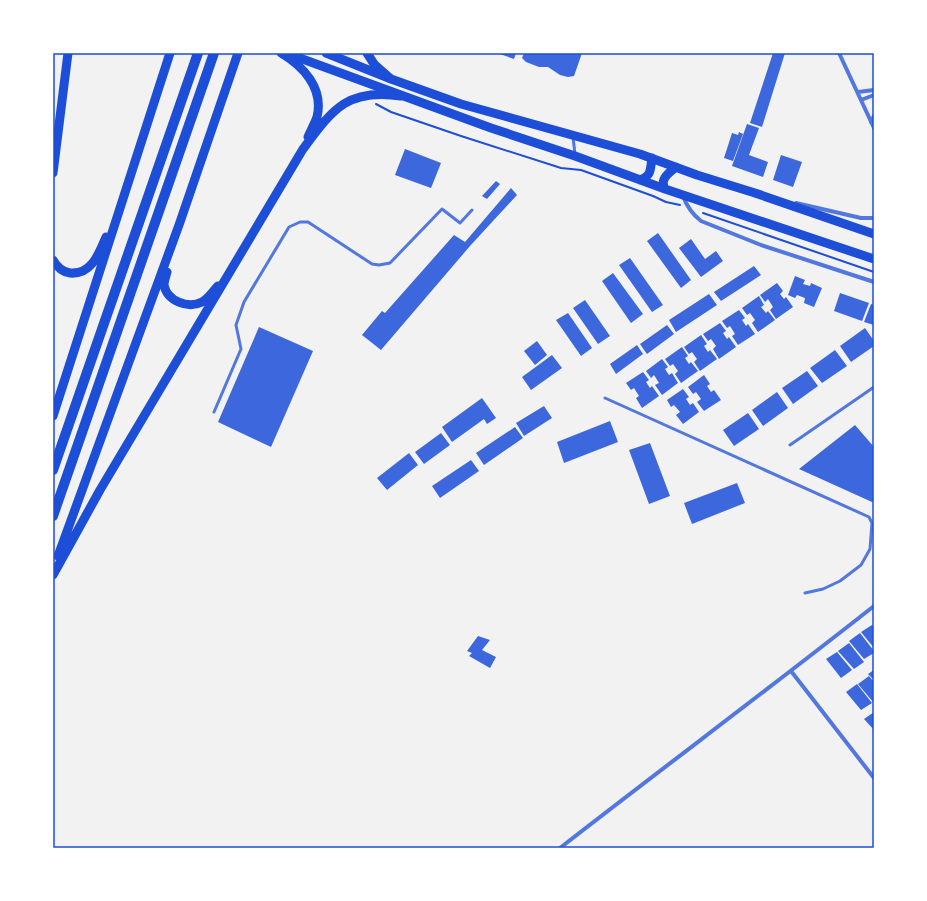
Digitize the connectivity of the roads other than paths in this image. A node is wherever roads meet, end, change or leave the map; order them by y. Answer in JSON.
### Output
{"nodes":[{"id":1,"x":170,"y":53,"type":"edge"},
{"id":2,"x":198,"y":53,"type":"edge"},
{"id":3,"x":214,"y":53,"type":"edge"},
{"id":4,"x":238,"y":53,"type":"edge"},
{"id":5,"x":281,"y":53,"type":"edge"},
{"id":6,"x":286,"y":53,"type":"edge"},
{"id":7,"x":326,"y":53,"type":"edge"},
{"id":8,"x":367,"y":53,"type":"edge"},
{"id":9,"x":839,"y":53,"type":"edge"},
{"id":10,"x":69,"y":56,"type":"edge"},
{"id":11,"x":391,"y":79,"type":"junction"},
{"id":12,"x":874,"y":90,"type":"edge"},
{"id":13,"x":858,"y":92,"type":"junction"},
{"id":14,"x":874,"y":95,"type":"edge"},
{"id":15,"x":401,"y":96,"type":"junction"},
{"id":16,"x":861,"y":100,"type":"junction"},
{"id":17,"x":874,"y":116,"type":"edge"},
{"id":18,"x":871,"y":122,"type":"junction"},
{"id":19,"x":874,"y":128,"type":"edge"},
{"id":20,"x":572,"y":136,"type":"junction"},
{"id":21,"x":303,"y":149,"type":"junction"},
{"id":22,"x":575,"y":156,"type":"junction"},
{"id":23,"x":652,"y":158,"type":"junction"},
{"id":24,"x":676,"y":167,"type":"junction"},
{"id":25,"x":53,"y":173,"type":"edge"},
{"id":26,"x":640,"y":180,"type":"junction"},
{"id":27,"x":665,"y":189,"type":"junction"},
{"id":28,"x":755,"y":193,"type":"junction"},
{"id":29,"x":683,"y":196,"type":"junction"},
{"id":30,"x":123,"y":202,"type":"junction"},
{"id":31,"x":472,"y":210,"type":"dead end"},
{"id":32,"x":874,"y":218,"type":"edge"},
{"id":33,"x":179,"y":225,"type":"junction"},
{"id":34,"x":874,"y":234,"type":"edge"},
{"id":35,"x":874,"y":259,"type":"edge"},
{"id":36,"x":53,"y":260,"type":"edge"},
{"id":37,"x":229,"y":274,"type":"junction"},
{"id":38,"x":874,"y":282,"type":"edge"},
{"id":39,"x":874,"y":387,"type":"edge"},
{"id":40,"x":605,"y":398,"type":"dead end"},
{"id":41,"x":214,"y":412,"type":"dead end"},
{"id":42,"x":53,"y":416,"type":"edge"},
{"id":43,"x":790,"y":445,"type":"dead end"},
{"id":44,"x":53,"y":470,"type":"edge"},
{"id":45,"x":53,"y":516,"type":"edge"},
{"id":46,"x":53,"y":571,"type":"edge"},
{"id":47,"x":53,"y":575,"type":"edge"},
{"id":48,"x":805,"y":593,"type":"dead end"},
{"id":49,"x":874,"y":606,"type":"edge"},
{"id":50,"x":791,"y":671,"type":"junction"},
{"id":51,"x":874,"y":778,"type":"edge"},
{"id":52,"x":560,"y":848,"type":"edge"}],
"edges":[{"from":1,"to":30,"type":"main road"},
{"from":2,"to":44,"type":"highway"},
{"from":3,"to":45,"type":"highway"},
{"from":4,"to":33,"type":"main road"},
{"from":5,"to":21,"type":"main road"},
{"from":6,"to":15,"type":"main road"},
{"from":7,"to":11,"type":"main road"},
{"from":8,"to":11,"type":"main road"},
{"from":9,"to":13,"type":"street"},
{"from":10,"to":25,"type":"main road"},
{"from":11,"to":20,"type":"main road"},
{"from":12,"to":13,"type":"street"},
{"from":13,"to":16,"type":"street"},
{"from":14,"to":16,"type":"street"},
{"from":15,"to":21,"type":"main road"},
{"from":15,"to":22,"type":"main road"},
{"from":16,"to":18,"type":"street"},
{"from":17,"to":18,"type":"street"},
{"from":18,"to":19,"type":"street"},
{"from":20,"to":22,"type":"lane"},
{"from":20,"to":23,"type":"main road"},
{"from":21,"to":37,"type":"main road"},
{"from":22,"to":26,"type":"main road"},
{"from":23,"to":24,"type":"main road"},
{"from":23,"to":26,"type":"main road"},
{"from":24,"to":27,"type":"main road"},
{"from":24,"to":28,"type":"main road"},
{"from":26,"to":27,"type":"main road"},
{"from":27,"to":29,"type":"main road"},
{"from":28,"to":32,"type":"street"},
{"from":28,"to":34,"type":"main road"},
{"from":29,"to":35,"type":"main road"},
{"from":29,"to":38,"type":"street"},
{"from":30,"to":36,"type":"main road"},
{"from":30,"to":42,"type":"main road"},
{"from":31,"to":41,"type":"lane"},
{"from":33,"to":37,"type":"main road"},
{"from":33,"to":46,"type":"main road"},
{"from":37,"to":47,"type":"main road"},
{"from":39,"to":43,"type":"lane"},
{"from":40,"to":48,"type":"lane"},
{"from":49,"to":50,"type":"street"},
{"from":50,"to":51,"type":"street"},
{"from":50,"to":52,"type":"street"}]}
